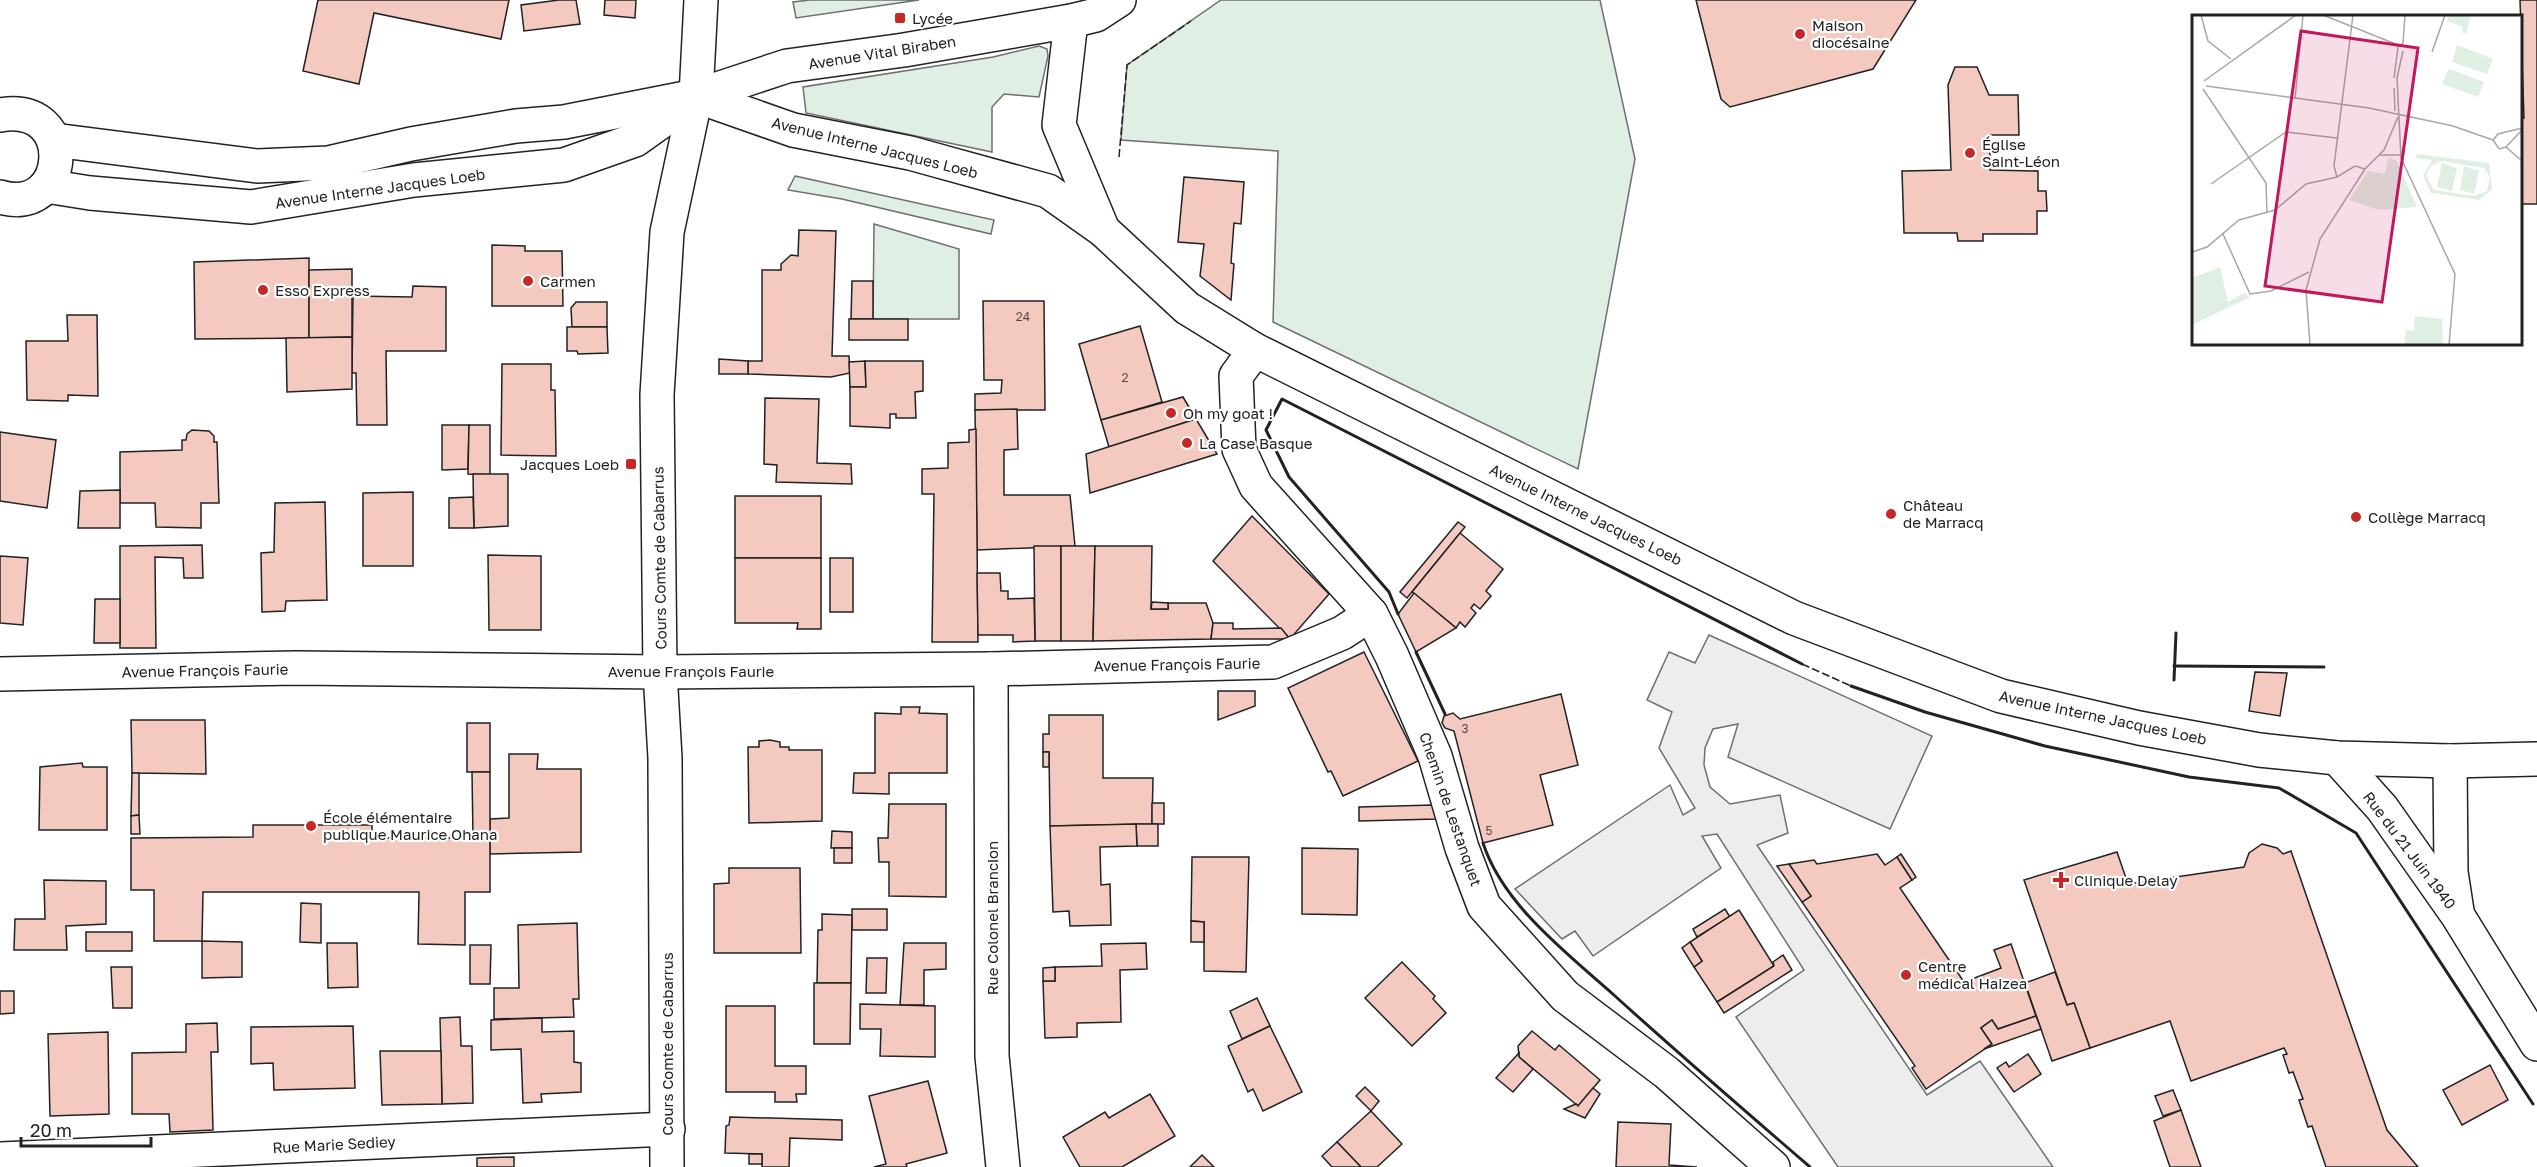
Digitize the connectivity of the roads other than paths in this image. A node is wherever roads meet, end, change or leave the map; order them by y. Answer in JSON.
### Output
{"nodes":[{"id":1,"x":701,"y":0,"type":"edge"},
{"id":2,"x":1119,"y":0,"type":"edge"},
{"id":3,"x":1071,"y":21,"type":"junction"},
{"id":4,"x":696,"y":96,"type":"junction"},
{"id":5,"x":0,"y":115,"type":"edge"},
{"id":6,"x":54,"y":140,"type":"junction"},
{"id":7,"x":46,"y":186,"type":"junction"},
{"id":8,"x":1,"y":200,"type":"edge"},
{"id":9,"x":1103,"y":230,"type":"junction"},
{"id":10,"x":1255,"y":350,"type":"junction"},
{"id":11,"x":1371,"y":614,"type":"junction"},
{"id":12,"x":991,"y":669,"type":"junction"},
{"id":13,"x":660,"y":672,"type":"junction"},
{"id":14,"x":0,"y":674,"type":"edge"},
{"id":15,"x":2337,"y":758,"type":"junction"},
{"id":16,"x":2537,"y":759,"type":"edge"},
{"id":17,"x":2450,"y":761,"type":"junction"},
{"id":18,"x":2458,"y":916,"type":"junction"},
{"id":19,"x":2537,"y":1044,"type":"edge"},
{"id":20,"x":668,"y":1129,"type":"junction"},
{"id":21,"x":0,"y":1159,"type":"edge"},
{"id":22,"x":667,"y":1167,"type":"edge"},
{"id":23,"x":1003,"y":1167,"type":"edge"},
{"id":24,"x":1773,"y":1167,"type":"edge"}],
"edges":[{"from":1,"to":4,"type":"street","name":"Cours Comte de Cabarrus"},
{"from":2,"to":3,"type":"street","name":"Avenue Vital Biraben"},
{"from":3,"to":4,"type":"street","name":"Avenue Vital Biraben"},
{"from":3,"to":9,"type":"street"},
{"from":4,"to":6,"type":"street"},
{"from":4,"to":7,"type":"street","name":"Avenue Interne Jacques Loeb"},
{"from":4,"to":9,"type":"street","name":"Avenue Interne Jacques Loeb"},
{"from":4,"to":13,"type":"street","name":"Cours Comte de Cabarrus"},
{"from":5,"to":6,"type":"street"},
{"from":6,"to":7,"type":"street"},
{"from":7,"to":8,"type":"street"},
{"from":9,"to":10,"type":"street","name":"Avenue Interne Jacques Loeb"},
{"from":10,"to":11,"type":"street","name":"Chemin de Lestanquet"},
{"from":10,"to":15,"type":"street","name":"Avenue Interne Jacques Loeb"},
{"from":11,"to":12,"type":"street","name":"Avenue François Faurie"},
{"from":11,"to":24,"type":"street","name":"Chemin de Lestanquet"},
{"from":12,"to":13,"type":"street","name":"Avenue François Faurie"},
{"from":12,"to":23,"type":"street","name":"Rue Colonel Brancion"},
{"from":13,"to":14,"type":"street","name":"Avenue François Faurie"},
{"from":13,"to":20,"type":"street","name":"Cours Comte de Cabarrus"},
{"from":15,"to":17,"type":"street","name":"Avenue Interne Jacques Loeb"},
{"from":15,"to":18,"type":"street","name":"Rue du 21 Juin 1940"},
{"from":16,"to":17,"type":"street","name":"Avenue Interne Jacques Loeb"},
{"from":17,"to":18,"type":"street","name":"Rue du 21 Juin 1940"},
{"from":18,"to":19,"type":"street","name":"Rue du 21 Juin 1940"},
{"from":20,"to":21,"type":"street","name":"Rue Marie Sediey"},
{"from":20,"to":22,"type":"street","name":"Cours Comte de Cabarrus"}]}
